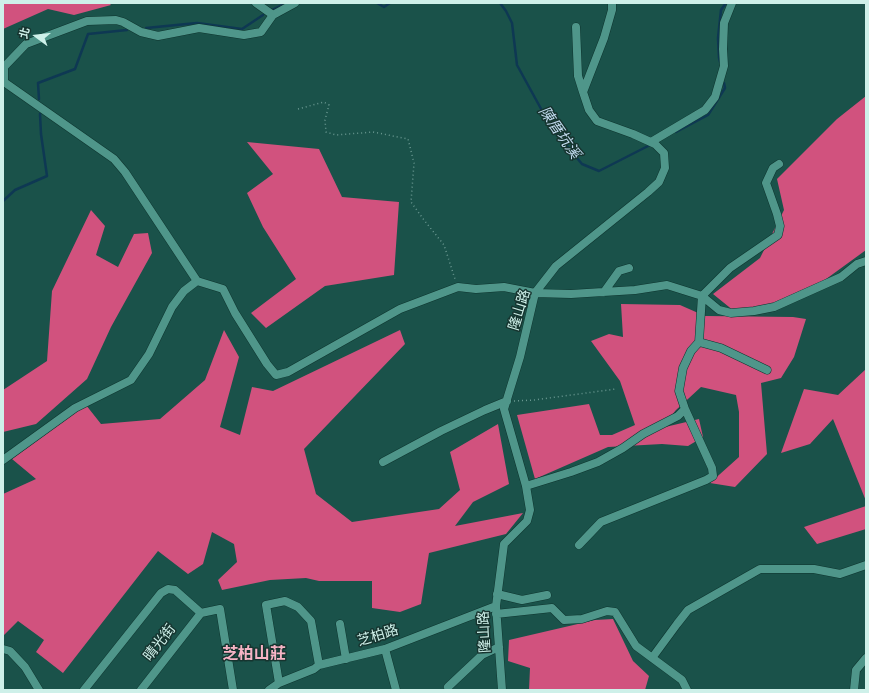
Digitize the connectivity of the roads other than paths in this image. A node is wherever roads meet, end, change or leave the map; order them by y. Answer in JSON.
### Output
{"nodes":[{"id":1,"x":256,"y":3,"type":"edge"},
{"id":2,"x":295,"y":3,"type":"edge"},
{"id":3,"x":612,"y":3,"type":"edge"},
{"id":4,"x":732,"y":3,"type":"edge"},
{"id":5,"x":273,"y":15,"type":"junction"},
{"id":6,"x":576,"y":27,"type":"dead end"},
{"id":7,"x":583,"y":92,"type":"junction"},
{"id":8,"x":653,"y":143,"type":"junction"},
{"id":9,"x":779,"y":164,"type":"dead end"},
{"id":10,"x":866,"y":261,"type":"edge"},
{"id":11,"x":629,"y":268,"type":"dead end"},
{"id":12,"x":197,"y":281,"type":"junction"},
{"id":13,"x":604,"y":292,"type":"junction"},
{"id":14,"x":536,"y":293,"type":"junction"},
{"id":15,"x":702,"y":296,"type":"junction"},
{"id":16,"x":699,"y":342,"type":"junction"},
{"id":17,"x":767,"y":370,"type":"dead end"},
{"id":18,"x":506,"y":401,"type":"junction"},
{"id":19,"x":685,"y":409,"type":"junction"},
{"id":20,"x":3,"y":460,"type":"edge"},
{"id":21,"x":383,"y":462,"type":"dead end"},
{"id":22,"x":526,"y":486,"type":"junction"},
{"id":23,"x":579,"y":545,"type":"dead end"},
{"id":24,"x":866,"y":565,"type":"edge"},
{"id":25,"x":497,"y":594,"type":"junction"},
{"id":26,"x":547,"y":594,"type":"dead end"},
{"id":27,"x":496,"y":610,"type":"junction"},
{"id":28,"x":201,"y":613,"type":"junction"},
{"id":29,"x":340,"y":624,"type":"dead end"},
{"id":30,"x":499,"y":647,"type":"junction"},
{"id":31,"x":3,"y":649,"type":"edge"},
{"id":32,"x":385,"y":649,"type":"junction"},
{"id":33,"x":346,"y":658,"type":"junction"},
{"id":34,"x":652,"y":658,"type":"junction"},
{"id":35,"x":866,"y":658,"type":"edge"},
{"id":36,"x":319,"y":665,"type":"junction"},
{"id":37,"x":279,"y":683,"type":"junction"},
{"id":38,"x":448,"y":686,"type":"dead end"},
{"id":39,"x":39,"y":690,"type":"edge"},
{"id":40,"x":84,"y":690,"type":"edge"},
{"id":41,"x":141,"y":690,"type":"edge"},
{"id":42,"x":233,"y":690,"type":"edge"},
{"id":43,"x":269,"y":690,"type":"edge"},
{"id":44,"x":396,"y":690,"type":"edge"},
{"id":45,"x":502,"y":690,"type":"edge"},
{"id":46,"x":687,"y":690,"type":"edge"},
{"id":47,"x":854,"y":690,"type":"edge"}],
"edges":[{"from":1,"to":5,"type":"street"},
{"from":2,"to":5,"type":"street"},
{"from":3,"to":7,"type":"street"},
{"from":4,"to":8,"type":"street"},
{"from":5,"to":12,"type":"street"},
{"from":6,"to":7,"type":"street"},
{"from":7,"to":8,"type":"street"},
{"from":8,"to":14,"type":"street","name":"隆山路"},
{"from":9,"to":15,"type":"street"},
{"from":10,"to":15,"type":"street"},
{"from":11,"to":13,"type":"street"},
{"from":12,"to":14,"type":"street"},
{"from":12,"to":20,"type":"street"},
{"from":13,"to":14,"type":"street"},
{"from":13,"to":15,"type":"street"},
{"from":14,"to":18,"type":"street","name":"隆山路"},
{"from":15,"to":16,"type":"street"},
{"from":16,"to":17,"type":"street"},
{"from":16,"to":19,"type":"street"},
{"from":18,"to":21,"type":"street"},
{"from":18,"to":22,"type":"street","name":"隆山路"},
{"from":19,"to":22,"type":"street"},
{"from":19,"to":23,"type":"street"},
{"from":22,"to":25,"type":"street","name":"隆山路"},
{"from":24,"to":34,"type":"street"},
{"from":25,"to":26,"type":"street"},
{"from":25,"to":27,"type":"street","name":"隆山路"},
{"from":27,"to":30,"type":"street","name":"隆山路"},
{"from":27,"to":32,"type":"street","name":"芝柏路"},
{"from":27,"to":34,"type":"street","name":"芝柏路"},
{"from":28,"to":40,"type":"street"},
{"from":28,"to":41,"type":"street","name":"晴光街"},
{"from":28,"to":42,"type":"street"},
{"from":29,"to":33,"type":"street"},
{"from":30,"to":38,"type":"street"},
{"from":30,"to":45,"type":"street","name":"隆山路"},
{"from":31,"to":39,"type":"street"},
{"from":32,"to":33,"type":"street","name":"芝柏路"},
{"from":32,"to":44,"type":"street"},
{"from":33,"to":36,"type":"street","name":"芝柏路"},
{"from":34,"to":46,"type":"street"},
{"from":35,"to":47,"type":"street"},
{"from":36,"to":37,"type":"street","name":"芝柏路"},
{"from":36,"to":37,"type":"street"},
{"from":37,"to":43,"type":"street","name":"芝柏路"}]}
